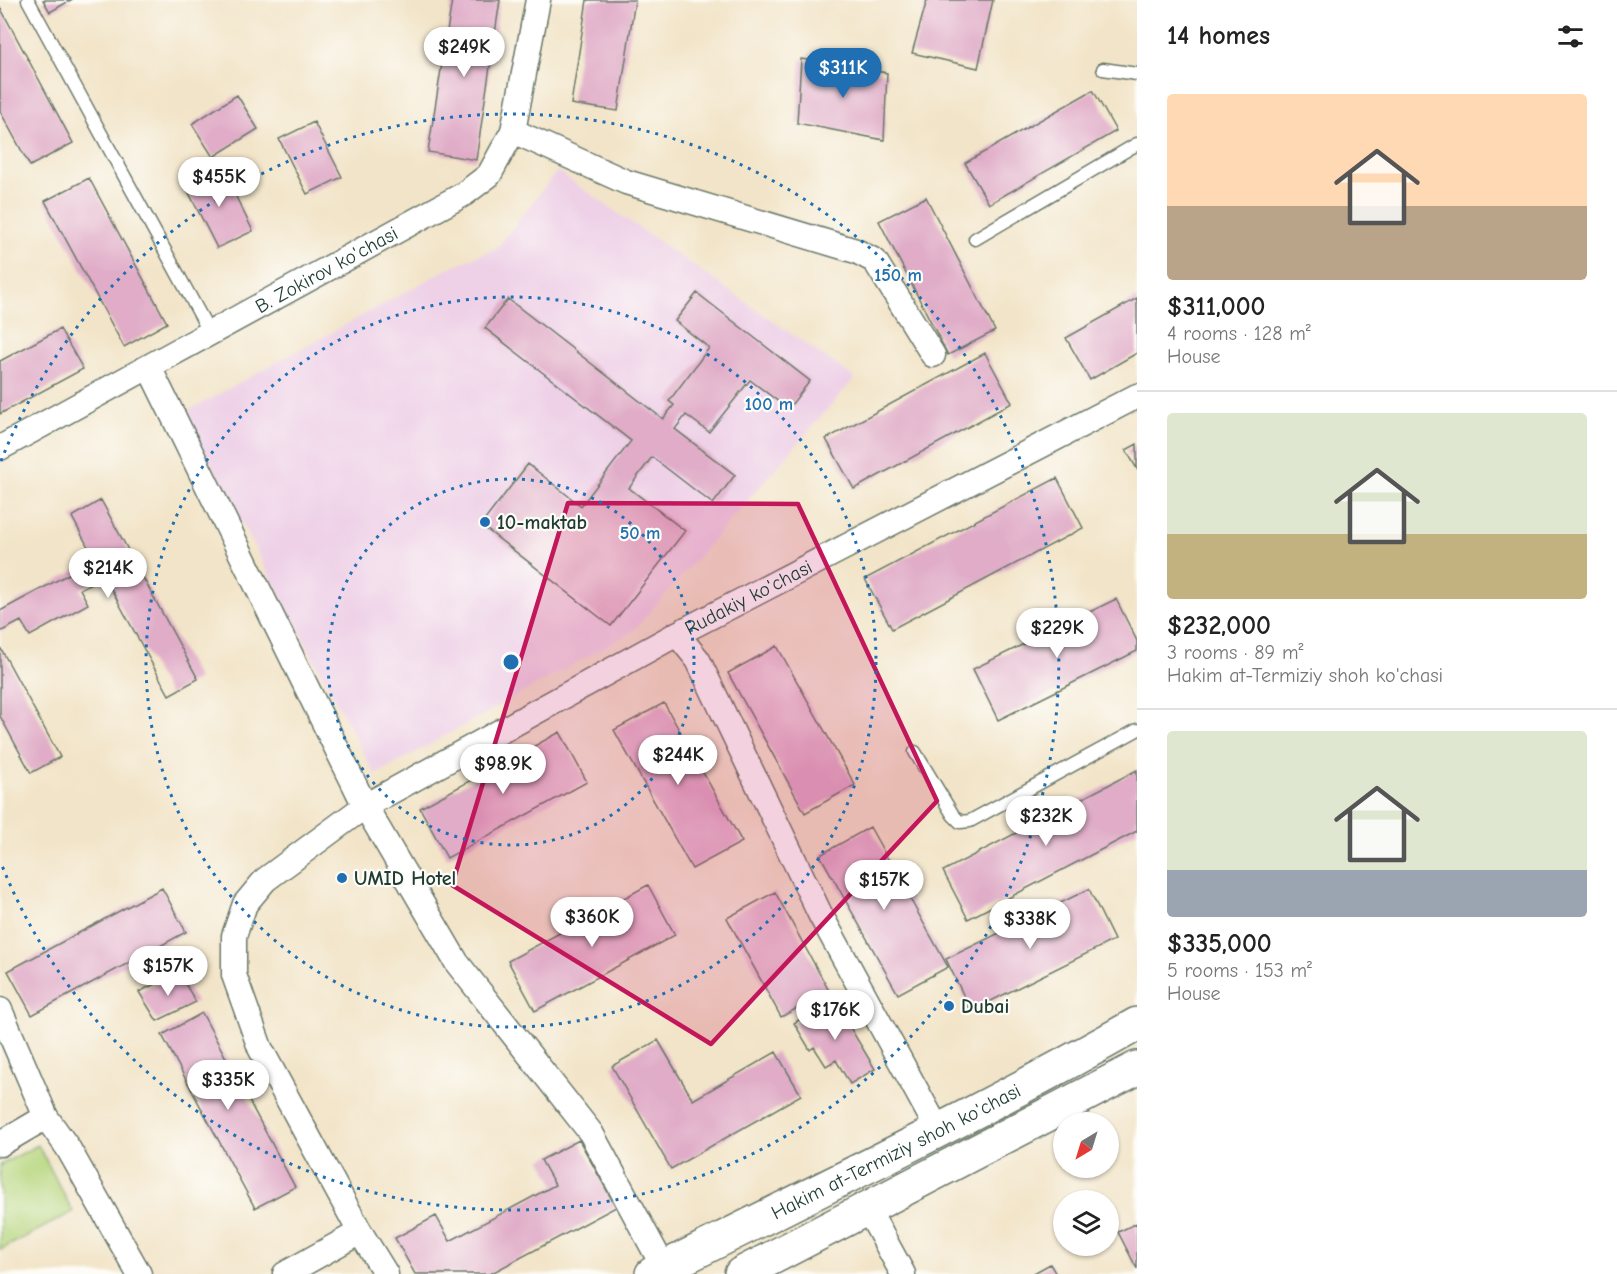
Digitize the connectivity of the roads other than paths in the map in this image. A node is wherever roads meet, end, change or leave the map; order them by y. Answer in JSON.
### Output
{"nodes":[{"id":1,"x":28,"y":0,"type":"edge"},
{"id":2,"x":538,"y":0,"type":"edge"},
{"id":3,"x":1103,"y":69,"type":"dead end"},
{"id":4,"x":1137,"y":74,"type":"edge"},
{"id":5,"x":513,"y":131,"type":"junction"},
{"id":6,"x":1137,"y":144,"type":"edge"},
{"id":7,"x":975,"y":239,"type":"dead end"},
{"id":8,"x":210,"y":333,"type":"junction"},
{"id":9,"x":933,"y":356,"type":"dead end"},
{"id":10,"x":149,"y":367,"type":"junction"},
{"id":11,"x":1137,"y":396,"type":"edge"},
{"id":12,"x":0,"y":448,"type":"edge"},
{"id":13,"x":677,"y":634,"type":"junction"},
{"id":14,"x":1137,"y":730,"type":"edge"},
{"id":15,"x":915,"y":752,"type":"dead end"},
{"id":16,"x":365,"y":806,"type":"junction"},
{"id":17,"x":0,"y":1010,"type":"edge"},
{"id":18,"x":1137,"y":1024,"type":"edge"},
{"id":19,"x":1137,"y":1068,"type":"edge"},
{"id":20,"x":46,"y":1117,"type":"junction"},
{"id":21,"x":938,"y":1130,"type":"junction"},
{"id":22,"x":0,"y":1144,"type":"edge"},
{"id":23,"x":867,"y":1208,"type":"junction"},
{"id":24,"x":360,"y":1232,"type":"junction"},
{"id":25,"x":658,"y":1271,"type":"edge"},
{"id":26,"x":139,"y":1274,"type":"edge"},
{"id":27,"x":285,"y":1274,"type":"edge"},
{"id":28,"x":386,"y":1274,"type":"edge"},
{"id":29,"x":741,"y":1274,"type":"edge"},
{"id":30,"x":903,"y":1274,"type":"edge"}],
"edges":[{"from":1,"to":8,"type":"lane"},
{"from":2,"to":5,"type":"street","name":"B. Zokirov ko'chasi"},
{"from":3,"to":4,"type":"lane"},
{"from":5,"to":8,"type":"street","name":"B. Zokirov ko'chasi"},
{"from":5,"to":9,"type":"street"},
{"from":6,"to":7,"type":"lane"},
{"from":8,"to":10,"type":"street","name":"B. Zokirov ko'chasi"},
{"from":10,"to":12,"type":"street","name":"B. Zokirov ko'chasi"},
{"from":10,"to":16,"type":"street"},
{"from":11,"to":13,"type":"street","name":"Rudakiy ko'chasi"},
{"from":13,"to":16,"type":"street","name":"Rudakiy ko'chasi"},
{"from":13,"to":21,"type":"street"},
{"from":14,"to":15,"type":"lane"},
{"from":16,"to":24,"type":"street","name":"Rudakiy ko'chasi"},
{"from":16,"to":25,"type":"street"},
{"from":17,"to":20,"type":"street"},
{"from":18,"to":21,"type":"main road","name":"Hakim at-Termiziy shoh ko'chasi"},
{"from":19,"to":23,"type":"main road","name":"Hakim at-Termiziy shoh ko'chasi"},
{"from":20,"to":22,"type":"street"},
{"from":20,"to":26,"type":"street"},
{"from":21,"to":25,"type":"main road","name":"Hakim at-Termiziy shoh ko'chasi"},
{"from":23,"to":29,"type":"main road","name":"Hakim at-Termiziy shoh ko'chasi"},
{"from":23,"to":30,"type":"street"},
{"from":24,"to":27,"type":"street"},
{"from":24,"to":28,"type":"street","name":"Rudakiy ko'chasi"}]}
